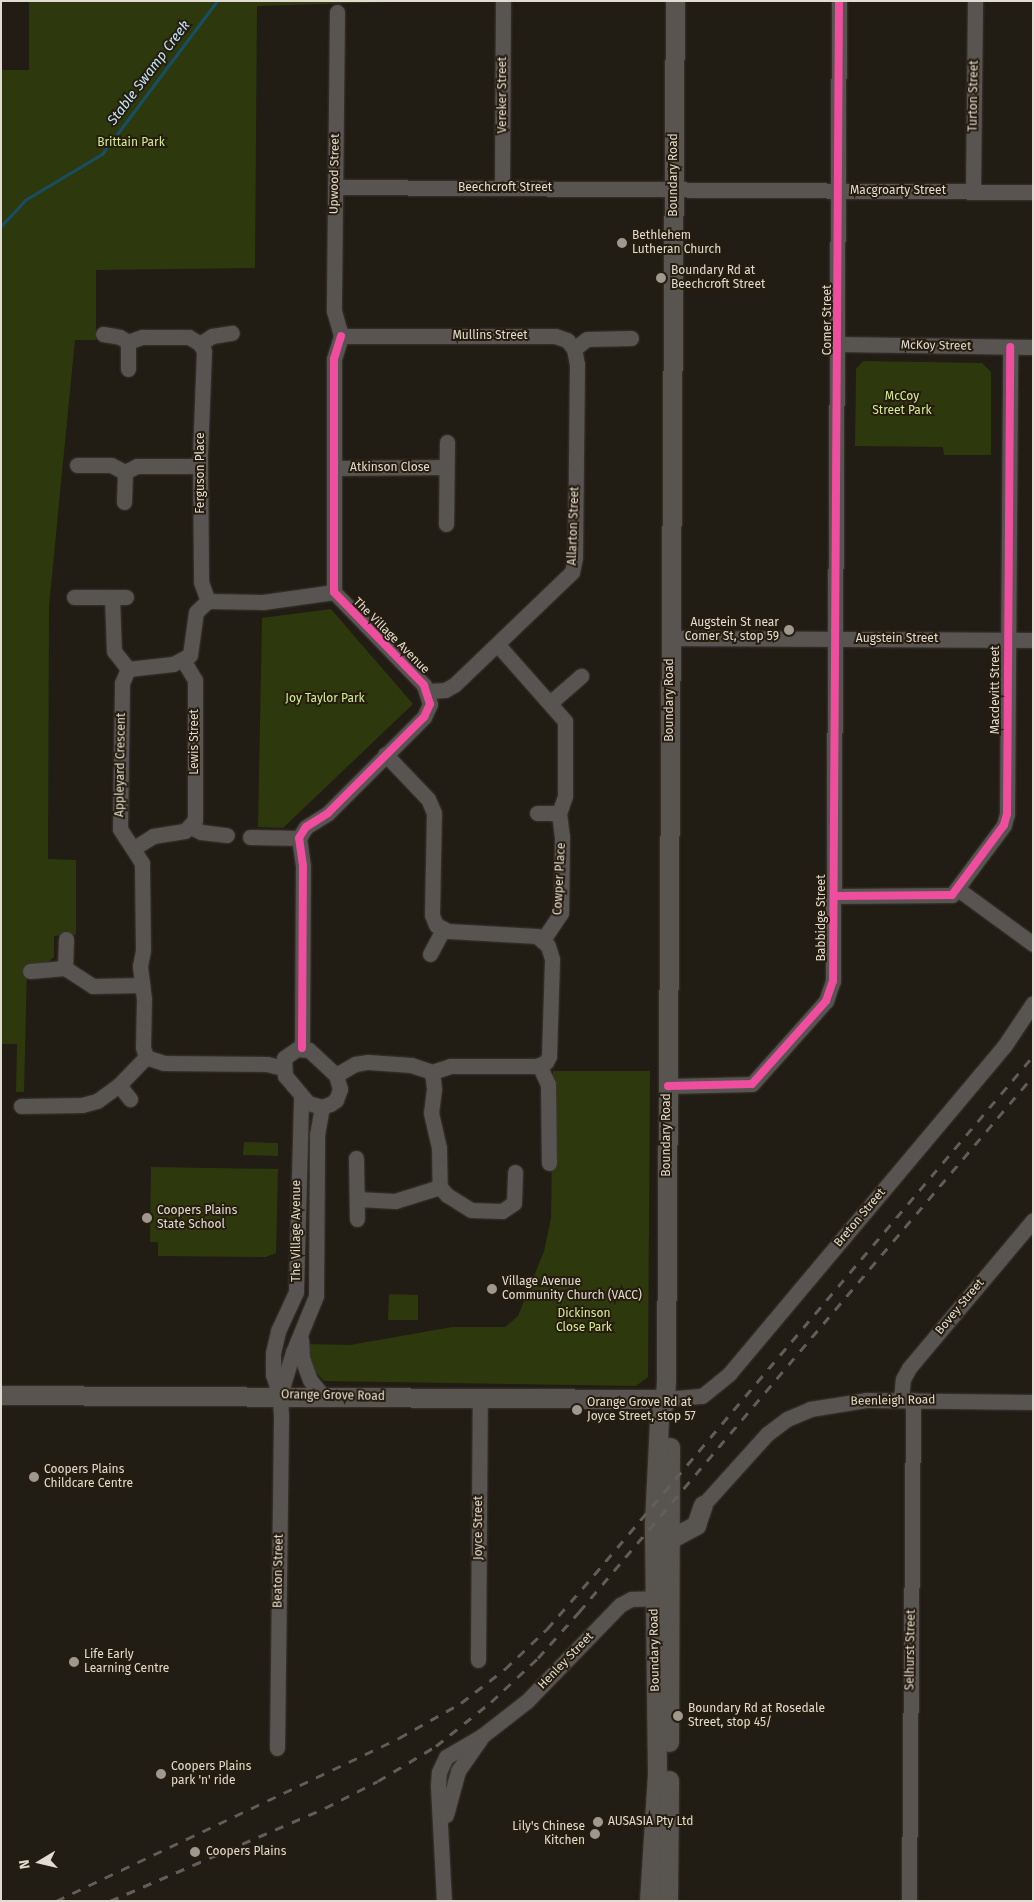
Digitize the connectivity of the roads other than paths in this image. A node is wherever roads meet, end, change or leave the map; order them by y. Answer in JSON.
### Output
{"nodes":[{"id":1,"x":503,"y":1,"type":"edge"},
{"id":2,"x":675,"y":1,"type":"edge"},
{"id":3,"x":839,"y":1,"type":"edge"},
{"id":4,"x":975,"y":1,"type":"edge"},
{"id":5,"x":337,"y":12,"type":"dead end"},
{"id":6,"x":336,"y":187,"type":"junction"},
{"id":7,"x":502,"y":188,"type":"junction"},
{"id":8,"x":674,"y":190,"type":"junction"},
{"id":9,"x":840,"y":191,"type":"junction"},
{"id":10,"x":973,"y":192,"type":"junction"},
{"id":11,"x":1033,"y":192,"type":"edge"},
{"id":12,"x":232,"y":333,"type":"dead end"},
{"id":13,"x":103,"y":334,"type":"dead end"},
{"id":14,"x":341,"y":336,"type":"junction"},
{"id":15,"x":630,"y":338,"type":"dead end"},
{"id":16,"x":128,"y":342,"type":"junction"},
{"id":17,"x":200,"y":344,"type":"junction"},
{"id":18,"x":839,"y":344,"type":"junction"},
{"id":19,"x":1010,"y":347,"type":"junction"},
{"id":20,"x":1033,"y":347,"type":"edge"},
{"id":21,"x":574,"y":349,"type":"junction"},
{"id":22,"x":128,"y":369,"type":"dead end"},
{"id":23,"x":446,"y":442,"type":"dead end"},
{"id":24,"x":77,"y":465,"type":"dead end"},
{"id":25,"x":200,"y":466,"type":"junction"},
{"id":26,"x":446,"y":467,"type":"junction"},
{"id":27,"x":334,"y":468,"type":"junction"},
{"id":28,"x":124,"y":472,"type":"junction"},
{"id":29,"x":124,"y":502,"type":"dead end"},
{"id":30,"x":446,"y":524,"type":"dead end"},
{"id":31,"x":334,"y":592,"type":"junction"},
{"id":32,"x":74,"y":597,"type":"dead end"},
{"id":33,"x":208,"y":601,"type":"junction"},
{"id":34,"x":670,"y":638,"type":"junction"},
{"id":35,"x":836,"y":638,"type":"junction"},
{"id":36,"x":1007,"y":640,"type":"junction"},
{"id":37,"x":1033,"y":640,"type":"edge"},
{"id":38,"x":498,"y":646,"type":"junction"},
{"id":39,"x":183,"y":660,"type":"junction"},
{"id":40,"x":128,"y":669,"type":"junction"},
{"id":41,"x":581,"y":676,"type":"dead end"},
{"id":42,"x":428,"y":691,"type":"junction"},
{"id":43,"x":551,"y":702,"type":"junction"},
{"id":44,"x":385,"y":754,"type":"junction"},
{"id":45,"x":537,"y":813,"type":"dead end"},
{"id":46,"x":558,"y":813,"type":"junction"},
{"id":47,"x":191,"y":827,"type":"junction"},
{"id":48,"x":226,"y":835,"type":"dead end"},
{"id":49,"x":250,"y":838,"type":"dead end"},
{"id":50,"x":299,"y":838,"type":"junction"},
{"id":51,"x":134,"y":848,"type":"junction"},
{"id":52,"x":959,"y":890,"type":"junction"},
{"id":53,"x":834,"y":896,"type":"junction"},
{"id":54,"x":443,"y":930,"type":"junction"},
{"id":55,"x":66,"y":939,"type":"dead end"},
{"id":56,"x":543,"y":940,"type":"junction"},
{"id":57,"x":1033,"y":944,"type":"edge"},
{"id":58,"x":430,"y":954,"type":"dead end"},
{"id":59,"x":65,"y":968,"type":"junction"},
{"id":60,"x":30,"y":971,"type":"dead end"},
{"id":61,"x":142,"y":985,"type":"junction"},
{"id":62,"x":1033,"y":1003,"type":"edge"},
{"id":63,"x":302,"y":1048,"type":"junction"},
{"id":64,"x":146,"y":1057,"type":"junction"},
{"id":65,"x":539,"y":1065,"type":"junction"},
{"id":66,"x":283,"y":1068,"type":"junction"},
{"id":67,"x":432,"y":1072,"type":"junction"},
{"id":68,"x":336,"y":1075,"type":"junction"},
{"id":69,"x":119,"y":1085,"type":"junction"},
{"id":70,"x":668,"y":1086,"type":"junction"},
{"id":71,"x":301,"y":1096,"type":"junction"},
{"id":72,"x":130,"y":1099,"type":"dead end"},
{"id":73,"x":21,"y":1106,"type":"dead end"},
{"id":74,"x":322,"y":1107,"type":"junction"},
{"id":75,"x":356,"y":1158,"type":"dead end"},
{"id":76,"x":548,"y":1163,"type":"dead end"},
{"id":77,"x":515,"y":1172,"type":"dead end"},
{"id":78,"x":440,"y":1187,"type":"junction"},
{"id":79,"x":357,"y":1199,"type":"junction"},
{"id":80,"x":357,"y":1219,"type":"dead end"},
{"id":81,"x":1033,"y":1220,"type":"edge"},
{"id":82,"x":301,"y":1337,"type":"junction"},
{"id":83,"x":1,"y":1395,"type":"edge"},
{"id":84,"x":280,"y":1395,"type":"junction"},
{"id":85,"x":323,"y":1396,"type":"junction"},
{"id":86,"x":480,"y":1397,"type":"junction"},
{"id":87,"x":665,"y":1399,"type":"junction"},
{"id":88,"x":907,"y":1400,"type":"junction"},
{"id":89,"x":1033,"y":1402,"type":"edge"},
{"id":90,"x":703,"y":1505,"type":"joint"},
{"id":91,"x":670,"y":1538,"type":"junction"},
{"id":92,"x":654,"y":1598,"type":"junction"},
{"id":93,"x":478,"y":1660,"type":"dead end"},
{"id":94,"x":277,"y":1748,"type":"dead end"},
{"id":95,"x":444,"y":1901,"type":"edge"},
{"id":96,"x":649,"y":1901,"type":"edge"},
{"id":97,"x":668,"y":1901,"type":"edge"},
{"id":98,"x":909,"y":1901,"type":"edge"}],
"edges":[{"from":1,"to":7,"type":"street","name":"Vereker Street"},
{"from":2,"to":8,"type":"main road","name":"Boundary Road"},
{"from":3,"to":9,"type":"street","name":"Comer Street"},
{"from":4,"to":10,"type":"street","name":"Turton Street"},
{"from":5,"to":6,"type":"street","name":"Upwood Street"},
{"from":6,"to":7,"type":"street","name":"Beechcroft Street"},
{"from":6,"to":14,"type":"street","name":"Upwood Street"},
{"from":7,"to":8,"type":"street","name":"Beechcroft Street"},
{"from":8,"to":9,"type":"street","name":"Macgroarty Street"},
{"from":8,"to":34,"type":"main road","name":"Boundary Road"},
{"from":9,"to":10,"type":"street","name":"Macgroarty Street"},
{"from":9,"to":18,"type":"street","name":"Comer Street"},
{"from":10,"to":11,"type":"street","name":"Macgroarty Street"},
{"from":12,"to":17,"type":"street"},
{"from":13,"to":16,"type":"street"},
{"from":14,"to":21,"type":"street","name":"Mullins Street"},
{"from":14,"to":27,"type":"street"},
{"from":15,"to":21,"type":"street"},
{"from":16,"to":17,"type":"street"},
{"from":16,"to":22,"type":"street"},
{"from":17,"to":25,"type":"street","name":"Ferguson Place"},
{"from":18,"to":19,"type":"street","name":"McKoy Street"},
{"from":18,"to":35,"type":"street","name":"Comer Street"},
{"from":19,"to":20,"type":"street","name":"McKoy Street"},
{"from":19,"to":36,"type":"street","name":"Macdevitt Street"},
{"from":21,"to":38,"type":"street","name":"Allarton Street"},
{"from":23,"to":26,"type":"street","name":"Atkinson Close"},
{"from":24,"to":28,"type":"street"},
{"from":25,"to":28,"type":"street"},
{"from":25,"to":33,"type":"street","name":"Ferguson Place"},
{"from":26,"to":27,"type":"street","name":"Atkinson Close"},
{"from":26,"to":30,"type":"street","name":"Atkinson Close"},
{"from":27,"to":31,"type":"street"},
{"from":28,"to":29,"type":"street"},
{"from":31,"to":33,"type":"street"},
{"from":31,"to":42,"type":"street","name":"The Village Avenue"},
{"from":32,"to":40,"type":"street"},
{"from":33,"to":39,"type":"street"},
{"from":34,"to":35,"type":"street","name":"Augstein Street"},
{"from":34,"to":70,"type":"main road","name":"Boundary Road"},
{"from":35,"to":36,"type":"street","name":"Augstein Street"},
{"from":35,"to":53,"type":"street","name":"Babbidge Street"},
{"from":36,"to":37,"type":"street","name":"Augstein Street"},
{"from":36,"to":52,"type":"street","name":"Macdevitt Street"},
{"from":38,"to":42,"type":"street","name":"Allarton Street"},
{"from":38,"to":43,"type":"street","name":"Cowper Place"},
{"from":39,"to":40,"type":"street"},
{"from":39,"to":47,"type":"street","name":"Lewis Street"},
{"from":40,"to":51,"type":"street","name":"Appleyard Crescent"},
{"from":41,"to":43,"type":"street"},
{"from":42,"to":44,"type":"street","name":"The Village Avenue"},
{"from":43,"to":46,"type":"street","name":"Cowper Place"},
{"from":44,"to":50,"type":"street","name":"The Village Avenue"},
{"from":44,"to":54,"type":"street"},
{"from":45,"to":46,"type":"street"},
{"from":46,"to":56,"type":"street","name":"Cowper Place"},
{"from":47,"to":48,"type":"street"},
{"from":47,"to":51,"type":"street"},
{"from":49,"to":50,"type":"street"},
{"from":50,"to":63,"type":"street"},
{"from":51,"to":61,"type":"street","name":"Appleyard Crescent"},
{"from":52,"to":53,"type":"street"},
{"from":52,"to":57,"type":"street"},
{"from":53,"to":70,"type":"street","name":"Babbidge Street"},
{"from":54,"to":56,"type":"street"},
{"from":54,"to":58,"type":"street"},
{"from":55,"to":59,"type":"street"},
{"from":56,"to":65,"type":"street"},
{"from":59,"to":60,"type":"street"},
{"from":59,"to":61,"type":"street"},
{"from":61,"to":64,"type":"street","name":"Appleyard Crescent"},
{"from":62,"to":87,"type":"street","name":"Breton Street"},
{"from":63,"to":66,"type":"street"},
{"from":63,"to":68,"type":"street"},
{"from":64,"to":66,"type":"street"},
{"from":64,"to":69,"type":"street"},
{"from":65,"to":67,"type":"street"},
{"from":65,"to":76,"type":"street"},
{"from":66,"to":71,"type":"street"},
{"from":67,"to":68,"type":"street"},
{"from":67,"to":78,"type":"street"},
{"from":68,"to":74,"type":"street"},
{"from":69,"to":72,"type":"street"},
{"from":69,"to":73,"type":"street"},
{"from":70,"to":87,"type":"main road","name":"Boundary Road"},
{"from":71,"to":74,"type":"street"},
{"from":71,"to":84,"type":"street","name":"The Village Avenue"},
{"from":74,"to":82,"type":"street","name":"The Village Avenue"},
{"from":75,"to":79,"type":"street"},
{"from":77,"to":78,"type":"street"},
{"from":78,"to":79,"type":"street"},
{"from":79,"to":80,"type":"street"},
{"from":81,"to":88,"type":"street","name":"Bovey Street"},
{"from":82,"to":84,"type":"street","name":"The Village Avenue"},
{"from":82,"to":85,"type":"street"},
{"from":83,"to":84,"type":"main road","name":"Orange Grove Road"},
{"from":84,"to":85,"type":"main road","name":"Orange Grove Road"},
{"from":84,"to":94,"type":"street","name":"Beaton Street"},
{"from":85,"to":86,"type":"main road","name":"Orange Grove Road"},
{"from":86,"to":87,"type":"main road","name":"Orange Grove Road"},
{"from":86,"to":93,"type":"street","name":"Joyce Street"},
{"from":87,"to":91,"type":"main road","name":"Boundary Road"},
{"from":87,"to":92,"type":"main road","name":"Boundary Road"},
{"from":88,"to":89,"type":"street","name":"Beenleigh Road"},
{"from":88,"to":90,"type":"street","name":"Beenleigh Road"},
{"from":88,"to":98,"type":"street","name":"Selhurst Street"},
{"from":90,"to":91,"type":"main road"},
{"from":91,"to":97,"type":"main road","name":"Boundary Road"},
{"from":92,"to":95,"type":"street","name":"Henley Street"},
{"from":92,"to":96,"type":"main road","name":"Boundary Road"}]}
